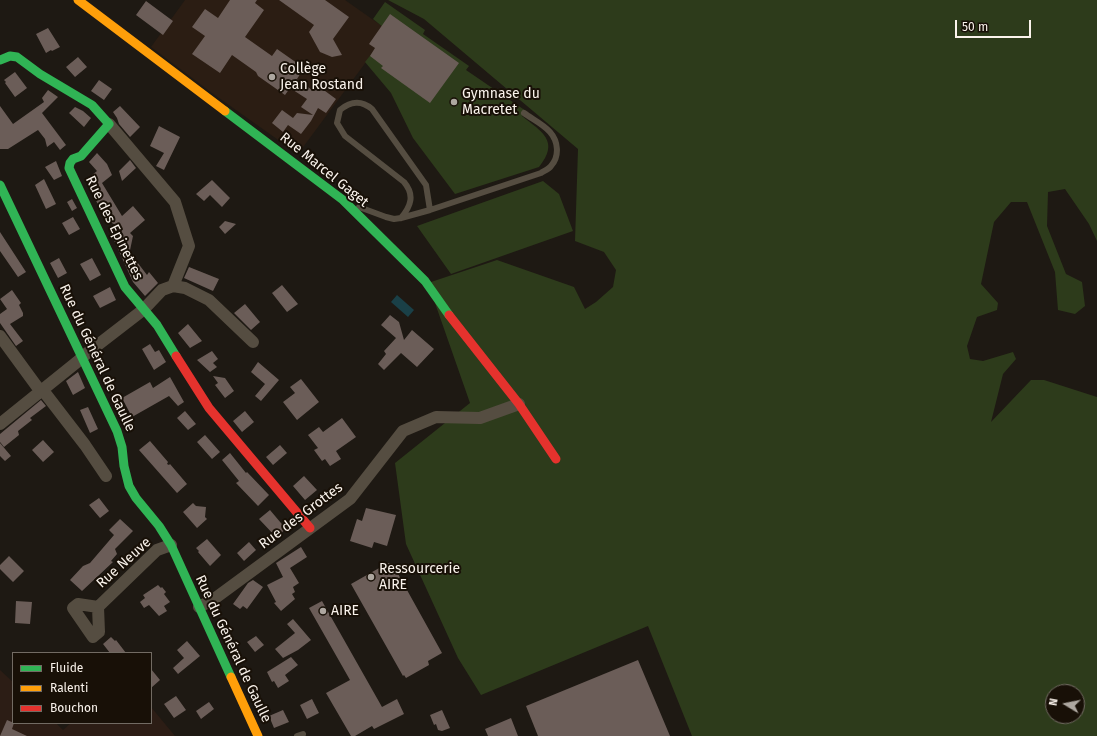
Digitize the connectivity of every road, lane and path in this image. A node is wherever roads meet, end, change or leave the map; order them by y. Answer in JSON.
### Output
{"nodes":[{"id":1,"x":81,"y":1,"type":"edge"},
{"id":2,"x":0,"y":60,"type":"edge"},
{"id":3,"x":524,"y":113,"type":"dead end"},
{"id":4,"x":109,"y":124,"type":"junction"},
{"id":5,"x":0,"y":185,"type":"edge"},
{"id":6,"x":343,"y":200,"type":"junction"},
{"id":7,"x":430,"y":210,"type":"junction"},
{"id":8,"x":401,"y":218,"type":"junction"},
{"id":9,"x":173,"y":286,"type":"junction"},
{"id":10,"x":143,"y":310,"type":"junction"},
{"id":11,"x":0,"y":336,"type":"edge"},
{"id":12,"x":253,"y":342,"type":"dead end"},
{"id":13,"x":82,"y":358,"type":"junction"},
{"id":14,"x":42,"y":390,"type":"junction"},
{"id":15,"x":519,"y":404,"type":"junction"},
{"id":16,"x":0,"y":424,"type":"edge"},
{"id":17,"x":556,"y":459,"type":"dead end"},
{"id":18,"x":106,"y":476,"type":"dead end"},
{"id":19,"x":310,"y":528,"type":"junction"},
{"id":20,"x":171,"y":545,"type":"junction"},
{"id":21,"x":98,"y":607,"type":"dead end"},
{"id":22,"x":199,"y":607,"type":"junction"},
{"id":23,"x":258,"y":736,"type":"edge"}],
"edges":[{"from":1,"to":6,"type":"street","name":"Rue Marcel Gaget"},
{"from":2,"to":4,"type":"street"},
{"from":3,"to":7,"type":"lane"},
{"from":4,"to":9,"type":"street"},
{"from":4,"to":10,"type":"street","name":"Rue des Epinettes"},
{"from":5,"to":13,"type":"street","name":"Rue du Général de Gaulle"},
{"from":6,"to":8,"type":"lane"},
{"from":6,"to":15,"type":"street","name":"Rue Marcel Gaget"},
{"from":7,"to":8,"type":"lane"},
{"from":7,"to":8,"type":"lane"},
{"from":9,"to":10,"type":"street"},
{"from":9,"to":12,"type":"street"},
{"from":10,"to":13,"type":"street"},
{"from":10,"to":19,"type":"street","name":"Rue des Epinettes"},
{"from":11,"to":14,"type":"street"},
{"from":13,"to":14,"type":"street"},
{"from":13,"to":20,"type":"street","name":"Rue du Général de Gaulle"},
{"from":14,"to":16,"type":"street"},
{"from":14,"to":18,"type":"street"},
{"from":15,"to":17,"type":"street","name":"Rue Marcel Gaget"},
{"from":15,"to":19,"type":"street","name":"Rue des Grottes"},
{"from":19,"to":22,"type":"street","name":"Rue des Grottes"},
{"from":20,"to":21,"type":"street","name":"Rue Neuve"},
{"from":20,"to":22,"type":"street","name":"Rue du Général de Gaulle"},
{"from":22,"to":23,"type":"street","name":"Rue du Général de Gaulle"}]}
